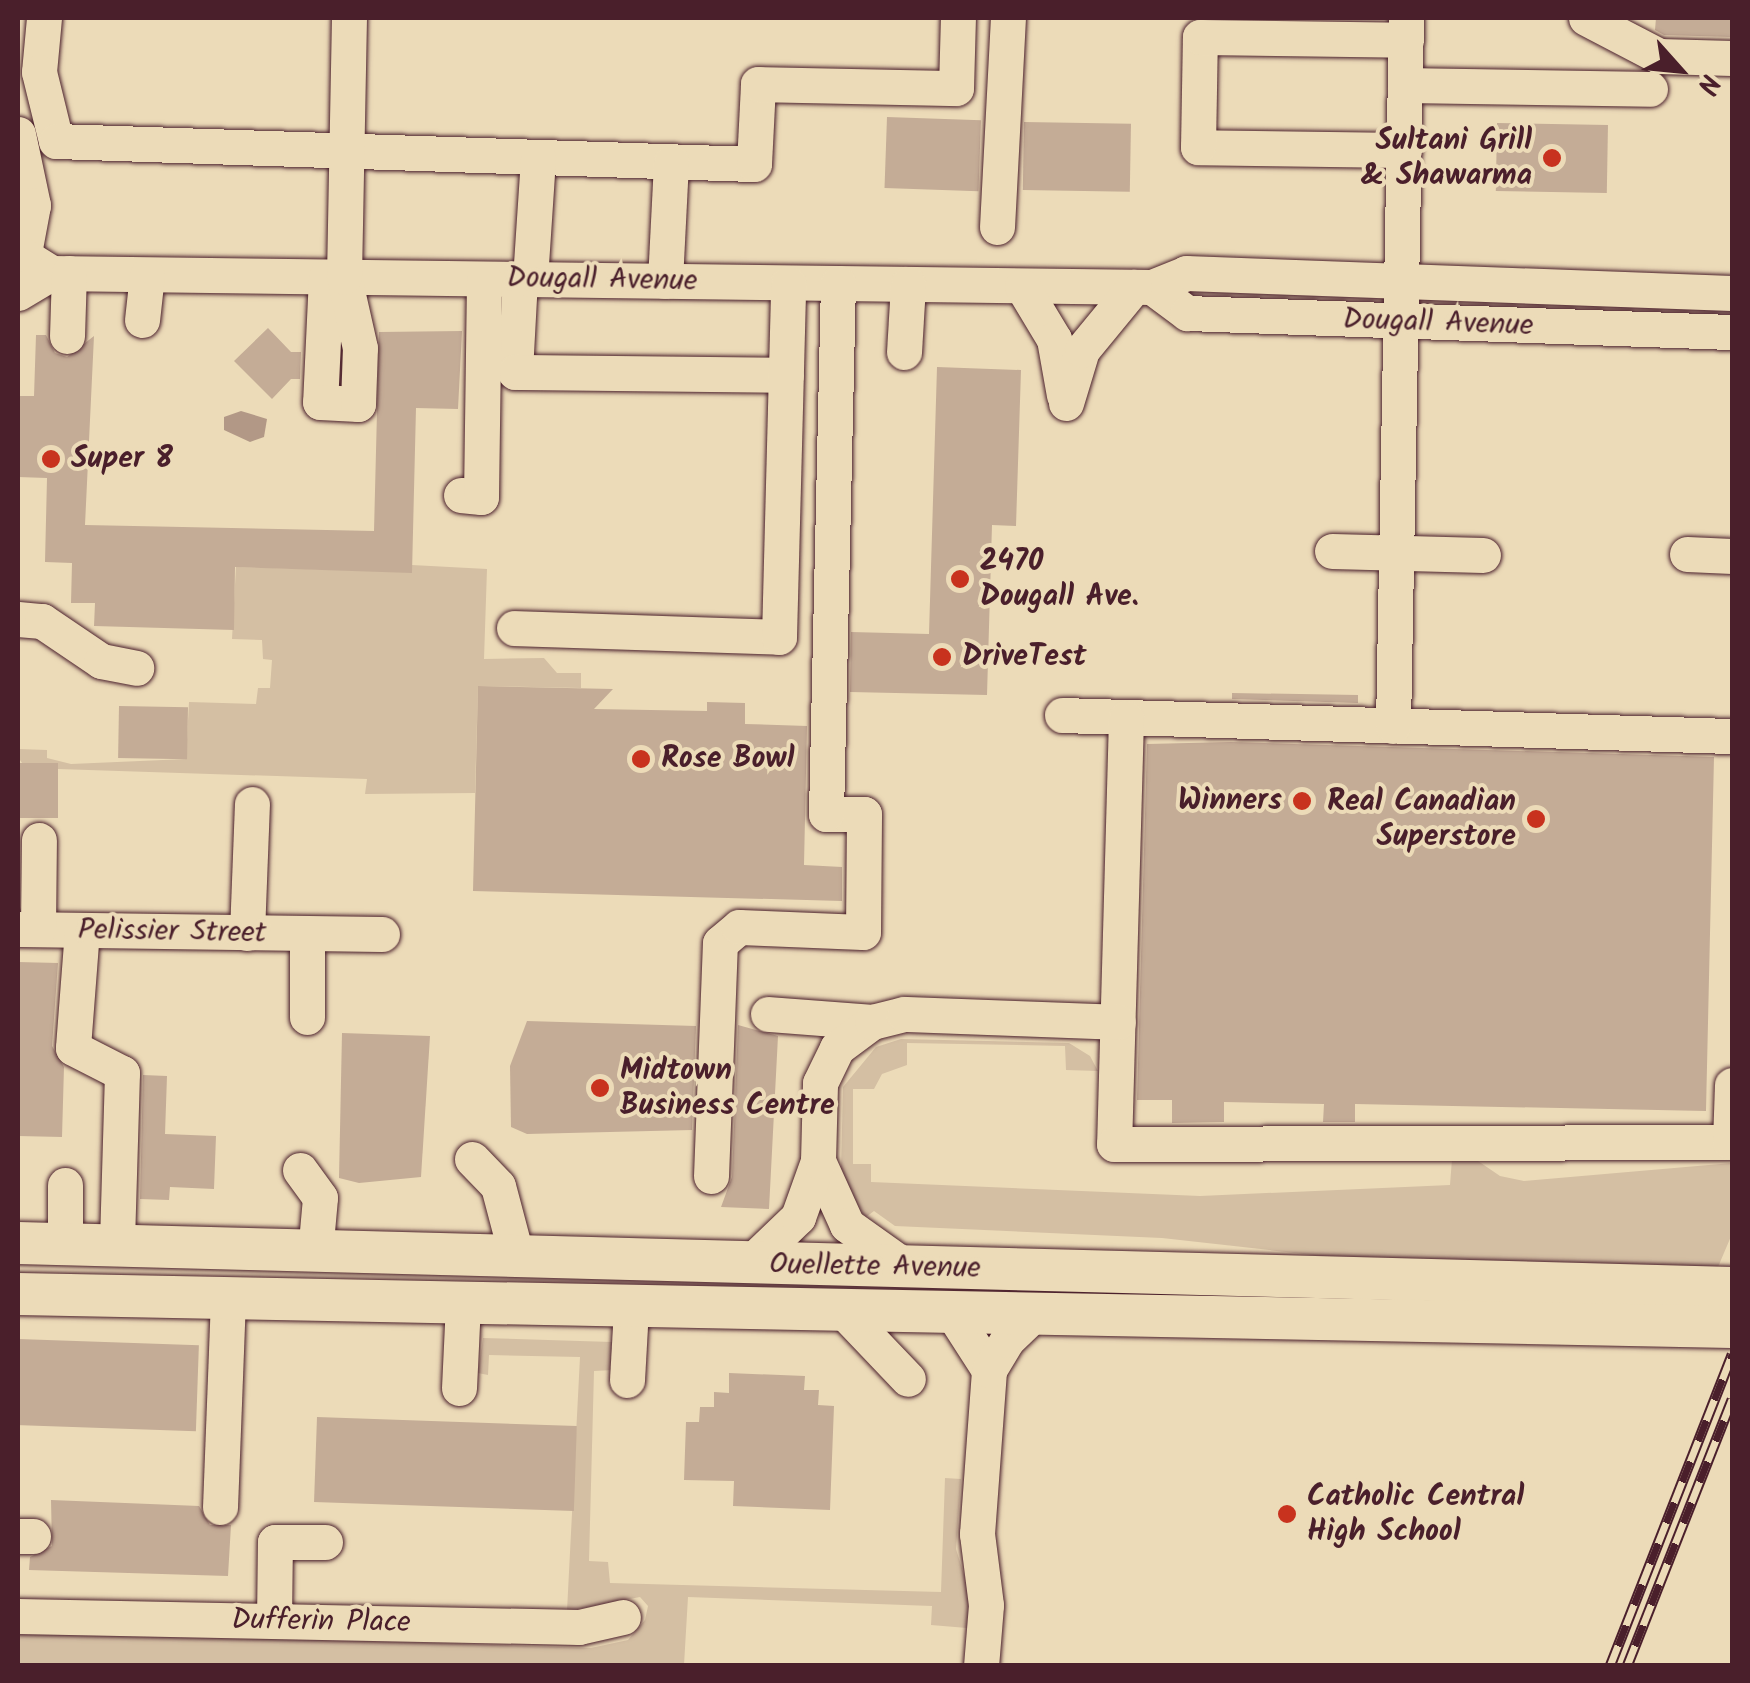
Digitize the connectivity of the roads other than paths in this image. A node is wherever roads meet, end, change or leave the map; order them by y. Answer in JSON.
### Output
{"nodes":[{"id":1,"x":44,"y":18,"type":"edge"},
{"id":2,"x":349,"y":18,"type":"edge"},
{"id":3,"x":958,"y":18,"type":"edge"},
{"id":4,"x":1008,"y":18,"type":"edge"},
{"id":5,"x":1586,"y":18,"type":"edge"},
{"id":6,"x":1406,"y":29,"type":"edge"},
{"id":7,"x":1732,"y":58,"type":"edge"},
{"id":8,"x":1405,"y":85,"type":"junction"},
{"id":9,"x":1650,"y":88,"type":"dead end"},
{"id":10,"x":18,"y":134,"type":"edge"},
{"id":11,"x":1404,"y":150,"type":"junction"},
{"id":12,"x":346,"y":151,"type":"junction"},
{"id":13,"x":538,"y":157,"type":"junction"},
{"id":14,"x":671,"y":162,"type":"junction"},
{"id":15,"x":996,"y":228,"type":"dead end"},
{"id":16,"x":41,"y":263,"type":"edge"},
{"id":17,"x":146,"y":274,"type":"junction"},
{"id":18,"x":335,"y":277,"type":"junction"},
{"id":19,"x":484,"y":279,"type":"junction"},
{"id":20,"x":525,"y":279,"type":"junction"},
{"id":21,"x":1402,"y":280,"type":"junction"},
{"id":22,"x":665,"y":281,"type":"junction"},
{"id":23,"x":788,"y":283,"type":"junction"},
{"id":24,"x":838,"y":283,"type":"junction"},
{"id":25,"x":908,"y":284,"type":"junction"},
{"id":26,"x":1022,"y":286,"type":"junction"},
{"id":27,"x":1143,"y":287,"type":"junction"},
{"id":28,"x":1732,"y":293,"type":"edge"},
{"id":29,"x":18,"y":294,"type":"edge"},
{"id":30,"x":142,"y":320,"type":"dead end"},
{"id":31,"x":1401,"y":322,"type":"junction"},
{"id":32,"x":1732,"y":332,"type":"edge"},
{"id":33,"x":67,"y":336,"type":"dead end"},
{"id":34,"x":904,"y":352,"type":"dead end"},
{"id":35,"x":786,"y":374,"type":"junction"},
{"id":36,"x":460,"y":495,"type":"dead end"},
{"id":37,"x":1332,"y":551,"type":"dead end"},
{"id":38,"x":1397,"y":553,"type":"junction"},
{"id":39,"x":1687,"y":554,"type":"dead end"},
{"id":40,"x":1483,"y":555,"type":"dead end"},
{"id":41,"x":1732,"y":556,"type":"edge"},
{"id":42,"x":18,"y":620,"type":"edge"},
{"id":43,"x":514,"y":628,"type":"dead end"},
{"id":44,"x":136,"y":668,"type":"dead end"},
{"id":45,"x":1062,"y":715,"type":"dead end"},
{"id":46,"x":1126,"y":718,"type":"junction"},
{"id":47,"x":1394,"y":726,"type":"junction"},
{"id":48,"x":1732,"y":736,"type":"edge"},
{"id":49,"x":252,"y":804,"type":"dead end"},
{"id":50,"x":39,"y":840,"type":"dead end"},
{"id":51,"x":28,"y":929,"type":"edge"},
{"id":52,"x":82,"y":930,"type":"junction"},
{"id":53,"x":247,"y":934,"type":"junction"},
{"id":54,"x":382,"y":934,"type":"dead end"},
{"id":55,"x":317,"y":935,"type":"junction"},
{"id":56,"x":768,"y":1014,"type":"dead end"},
{"id":57,"x":306,"y":1017,"type":"dead end"},
{"id":58,"x":872,"y":1022,"type":"junction"},
{"id":59,"x":1118,"y":1022,"type":"junction"},
{"id":60,"x":1732,"y":1085,"type":"edge"},
{"id":61,"x":472,"y":1158,"type":"dead end"},
{"id":62,"x":818,"y":1161,"type":"junction"},
{"id":63,"x":300,"y":1170,"type":"dead end"},
{"id":64,"x":710,"y":1176,"type":"dead end"},
{"id":65,"x":65,"y":1185,"type":"dead end"},
{"id":66,"x":18,"y":1242,"type":"edge"},
{"id":67,"x":65,"y":1244,"type":"junction"},
{"id":68,"x":117,"y":1246,"type":"junction"},
{"id":69,"x":315,"y":1253,"type":"junction"},
{"id":70,"x":517,"y":1258,"type":"junction"},
{"id":71,"x":749,"y":1264,"type":"junction"},
{"id":72,"x":906,"y":1267,"type":"junction"},
{"id":73,"x":1732,"y":1288,"type":"edge"},
{"id":74,"x":18,"y":1294,"type":"edge"},
{"id":75,"x":1324,"y":1296,"type":"junction"},
{"id":76,"x":228,"y":1298,"type":"junction"},
{"id":77,"x":463,"y":1304,"type":"junction"},
{"id":78,"x":631,"y":1308,"type":"junction"},
{"id":79,"x":845,"y":1312,"type":"junction"},
{"id":80,"x":952,"y":1314,"type":"junction"},
{"id":81,"x":1034,"y":1314,"type":"junction"},
{"id":82,"x":1732,"y":1327,"type":"edge"},
{"id":83,"x":989,"y":1370,"type":"junction"},
{"id":84,"x":908,"y":1379,"type":"dead end"},
{"id":85,"x":627,"y":1380,"type":"dead end"},
{"id":86,"x":460,"y":1388,"type":"dead end"},
{"id":87,"x":220,"y":1507,"type":"dead end"},
{"id":88,"x":325,"y":1542,"type":"dead end"},
{"id":89,"x":18,"y":1616,"type":"edge"},
{"id":90,"x":623,"y":1617,"type":"dead end"},
{"id":91,"x":274,"y":1620,"type":"junction"},
{"id":92,"x":982,"y":1666,"type":"edge"}],
"edges":[{"from":1,"to":12,"type":"street"},
{"from":2,"to":12,"type":"street"},
{"from":3,"to":14,"type":"street"},
{"from":4,"to":15,"type":"street"},
{"from":5,"to":7,"type":"street"},
{"from":6,"to":8,"type":"street"},
{"from":6,"to":11,"type":"street"},
{"from":8,"to":9,"type":"street"},
{"from":8,"to":11,"type":"street"},
{"from":10,"to":16,"type":"street"},
{"from":11,"to":21,"type":"street"},
{"from":12,"to":13,"type":"street"},
{"from":12,"to":18,"type":"street"},
{"from":13,"to":14,"type":"street"},
{"from":13,"to":20,"type":"street"},
{"from":14,"to":22,"type":"street"},
{"from":16,"to":17,"type":"street","name":"Dougall Avenue"},
{"from":16,"to":29,"type":"street"},
{"from":16,"to":33,"type":"street"},
{"from":17,"to":18,"type":"street","name":"Dougall Avenue"},
{"from":17,"to":30,"type":"street"},
{"from":18,"to":19,"type":"street","name":"Dougall Avenue"},
{"from":19,"to":20,"type":"street","name":"Dougall Avenue"},
{"from":19,"to":36,"type":"street"},
{"from":20,"to":22,"type":"street","name":"Dougall Avenue"},
{"from":20,"to":35,"type":"street"},
{"from":21,"to":27,"type":"street","name":"Dougall Avenue"},
{"from":21,"to":28,"type":"street","name":"Dougall Avenue"},
{"from":21,"to":31,"type":"street"},
{"from":22,"to":23,"type":"street","name":"Dougall Avenue"},
{"from":23,"to":24,"type":"street","name":"Dougall Avenue"},
{"from":23,"to":35,"type":"street"},
{"from":24,"to":25,"type":"street","name":"Dougall Avenue"},
{"from":24,"to":64,"type":"street"},
{"from":25,"to":26,"type":"street","name":"Dougall Avenue"},
{"from":25,"to":34,"type":"street"},
{"from":26,"to":27,"type":"street","name":"Dougall Avenue"},
{"from":26,"to":27,"type":"street"},
{"from":27,"to":31,"type":"street","name":"Dougall Avenue"},
{"from":31,"to":32,"type":"street","name":"Dougall Avenue"},
{"from":31,"to":38,"type":"street"},
{"from":35,"to":43,"type":"street"},
{"from":37,"to":38,"type":"street"},
{"from":38,"to":40,"type":"street"},
{"from":38,"to":47,"type":"street"},
{"from":39,"to":41,"type":"street"},
{"from":42,"to":44,"type":"street"},
{"from":45,"to":46,"type":"street"},
{"from":46,"to":47,"type":"street"},
{"from":46,"to":59,"type":"street"},
{"from":47,"to":48,"type":"street"},
{"from":49,"to":53,"type":"street"},
{"from":50,"to":51,"type":"street"},
{"from":51,"to":52,"type":"street","name":"Pelissier Street"},
{"from":52,"to":53,"type":"street","name":"Pelissier Street"},
{"from":52,"to":68,"type":"street"},
{"from":53,"to":55,"type":"street","name":"Pelissier Street"},
{"from":54,"to":55,"type":"street","name":"Pelissier Street"},
{"from":55,"to":57,"type":"street"},
{"from":56,"to":58,"type":"street"},
{"from":58,"to":59,"type":"street"},
{"from":58,"to":62,"type":"street"},
{"from":59,"to":60,"type":"street"},
{"from":61,"to":70,"type":"street"},
{"from":62,"to":71,"type":"street"},
{"from":62,"to":72,"type":"street"},
{"from":63,"to":69,"type":"street"},
{"from":65,"to":67,"type":"street"},
{"from":66,"to":67,"type":"main road","name":"Ouellette Avenue"},
{"from":67,"to":68,"type":"main road","name":"Ouellette Avenue"},
{"from":68,"to":69,"type":"main road","name":"Ouellette Avenue"},
{"from":69,"to":70,"type":"main road","name":"Ouellette Avenue"},
{"from":70,"to":71,"type":"main road","name":"Ouellette Avenue"},
{"from":71,"to":72,"type":"main road","name":"Ouellette Avenue"},
{"from":72,"to":75,"type":"main road","name":"Ouellette Avenue"},
{"from":73,"to":75,"type":"main road","name":"Ouellette Avenue"},
{"from":74,"to":76,"type":"main road","name":"Ouellette Avenue"},
{"from":75,"to":81,"type":"main road","name":"Ouellette Avenue"},
{"from":75,"to":82,"type":"main road","name":"Ouellette Avenue"},
{"from":76,"to":77,"type":"main road","name":"Ouellette Avenue"},
{"from":76,"to":87,"type":"street"},
{"from":77,"to":78,"type":"main road","name":"Ouellette Avenue"},
{"from":77,"to":86,"type":"street"},
{"from":78,"to":79,"type":"main road","name":"Ouellette Avenue"},
{"from":78,"to":85,"type":"street"},
{"from":79,"to":80,"type":"main road","name":"Ouellette Avenue"},
{"from":79,"to":84,"type":"street"},
{"from":80,"to":81,"type":"main road","name":"Ouellette Avenue"},
{"from":80,"to":83,"type":"street"},
{"from":81,"to":83,"type":"street"},
{"from":83,"to":92,"type":"street"},
{"from":88,"to":91,"type":"street"},
{"from":89,"to":91,"type":"street","name":"Dufferin Place"},
{"from":90,"to":91,"type":"street","name":"Dufferin Place"}]}
